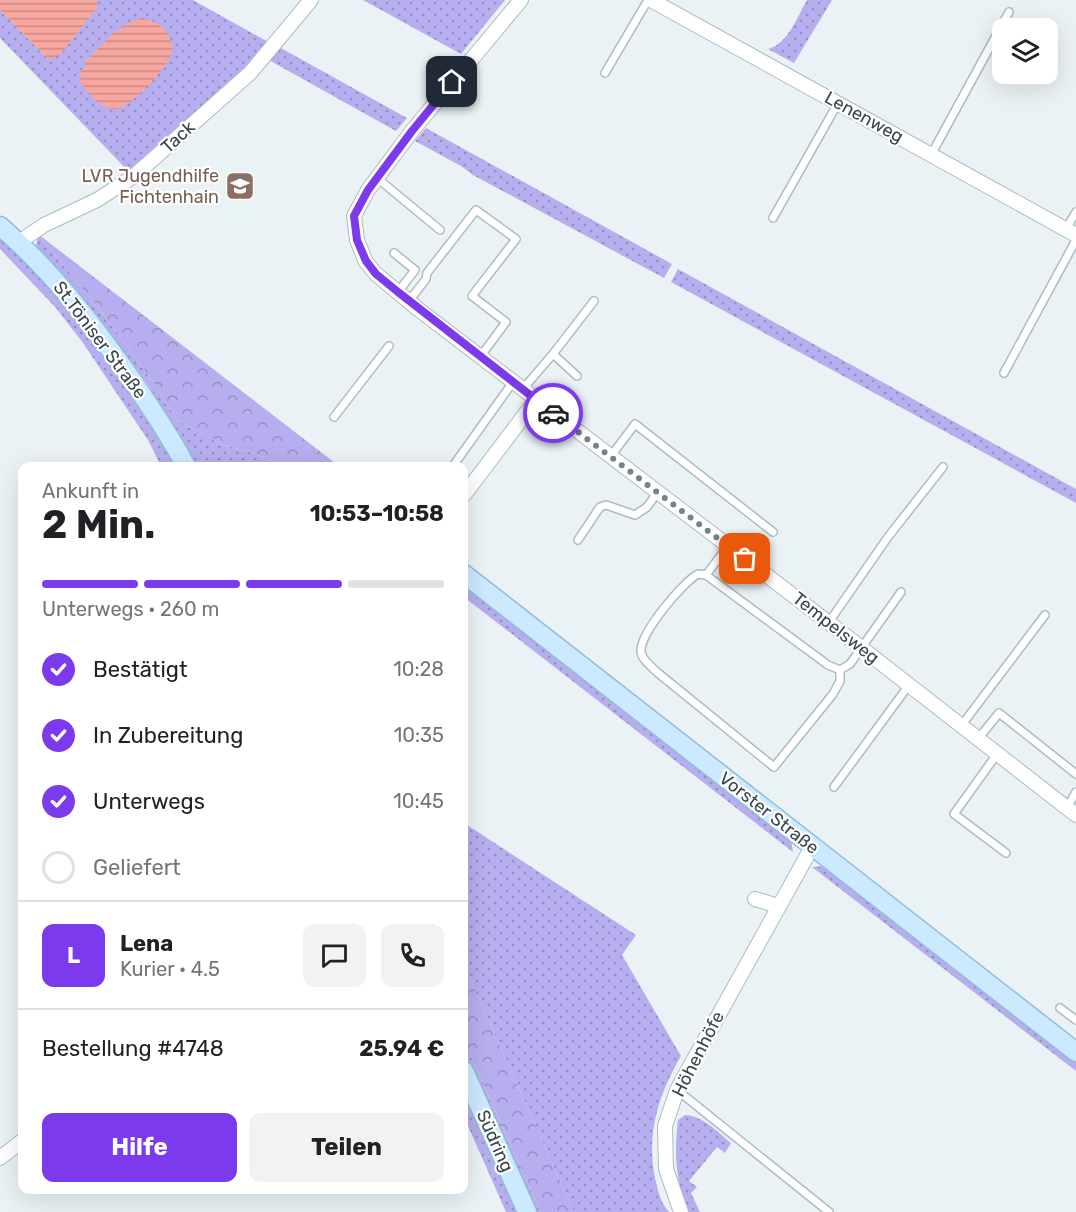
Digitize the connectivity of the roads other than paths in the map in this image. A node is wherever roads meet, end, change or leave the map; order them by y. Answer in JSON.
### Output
{"nodes":[{"id":1,"x":311,"y":0,"type":"edge"},
{"id":2,"x":521,"y":0,"type":"edge"},
{"id":3,"x":650,"y":0,"type":"edge"},
{"id":4,"x":1009,"y":12,"type":"dead end"},
{"id":5,"x":605,"y":73,"type":"dead end"},
{"id":6,"x":838,"y":104,"type":"junction"},
{"id":7,"x":931,"y":155,"type":"junction"},
{"id":8,"x":377,"y":178,"type":"junction"},
{"id":9,"x":1076,"y":212,"type":"edge"},
{"id":10,"x":773,"y":218,"type":"dead end"},
{"id":11,"x":0,"y":226,"type":"edge"},
{"id":12,"x":440,"y":230,"type":"dead end"},
{"id":13,"x":1071,"y":232,"type":"edge"},
{"id":14,"x":1076,"y":240,"type":"edge"},
{"id":15,"x":19,"y":242,"type":"junction"},
{"id":16,"x":394,"y":253,"type":"dead end"},
{"id":17,"x":403,"y":297,"type":"junction"},
{"id":18,"x":594,"y":301,"type":"dead end"},
{"id":19,"x":389,"y":346,"type":"dead end"},
{"id":20,"x":553,"y":354,"type":"junction"},
{"id":21,"x":480,"y":357,"type":"junction"},
{"id":22,"x":1004,"y":373,"type":"dead end"},
{"id":23,"x":578,"y":376,"type":"dead end"},
{"id":24,"x":518,"y":386,"type":"junction"},
{"id":25,"x":536,"y":400,"type":"junction"},
{"id":26,"x":334,"y":417,"type":"dead end"},
{"id":27,"x":611,"y":456,"type":"junction"},
{"id":28,"x":184,"y":462,"type":"edge"},
{"id":29,"x":456,"y":462,"type":"edge"},
{"id":30,"x":943,"y":467,"type":"dead end"},
{"id":31,"x":468,"y":490,"type":"edge"},
{"id":32,"x":658,"y":492,"type":"junction"},
{"id":33,"x":773,"y":532,"type":"dead end"},
{"id":34,"x":578,"y":540,"type":"dead end"},
{"id":35,"x":729,"y":546,"type":"junction"},
{"id":36,"x":706,"y":575,"type":"junction"},
{"id":37,"x":468,"y":577,"type":"edge"},
{"id":38,"x":902,"y":592,"type":"dead end"},
{"id":39,"x":1045,"y":615,"type":"dead end"},
{"id":40,"x":829,"y":622,"type":"junction"},
{"id":41,"x":861,"y":648,"type":"junction"},
{"id":42,"x":840,"y":670,"type":"junction"},
{"id":43,"x":909,"y":685,"type":"junction"},
{"id":44,"x":962,"y":726,"type":"junction"},
{"id":45,"x":978,"y":739,"type":"junction"},
{"id":46,"x":997,"y":754,"type":"junction"},
{"id":47,"x":1076,"y":774,"type":"edge"},
{"id":48,"x":834,"y":787,"type":"dead end"},
{"id":49,"x":1076,"y":792,"type":"edge"},
{"id":50,"x":1071,"y":812,"type":"edge"},
{"id":51,"x":812,"y":847,"type":"junction"},
{"id":52,"x":1006,"y":853,"type":"dead end"},
{"id":53,"x":755,"y":898,"type":"dead end"},
{"id":54,"x":778,"y":906,"type":"junction"},
{"id":55,"x":1060,"y":1008,"type":"dead end"},
{"id":56,"x":1076,"y":1020,"type":"edge"},
{"id":57,"x":1076,"y":1052,"type":"edge"},
{"id":58,"x":468,"y":1080,"type":"edge"},
{"id":59,"x":676,"y":1090,"type":"junction"},
{"id":60,"x":18,"y":1144,"type":"edge"},
{"id":61,"x":0,"y":1158,"type":"edge"},
{"id":62,"x":527,"y":1212,"type":"edge"},
{"id":63,"x":681,"y":1212,"type":"edge"},
{"id":64,"x":829,"y":1212,"type":"edge"}],
"edges":[{"from":1,"to":15,"type":"street","name":"Tack"},
{"from":2,"to":8,"type":"street"},
{"from":3,"to":5,"type":"lane"},
{"from":3,"to":6,"type":"street","name":"Lenenweg"},
{"from":4,"to":7,"type":"lane"},
{"from":6,"to":7,"type":"street","name":"Lenenweg"},
{"from":6,"to":10,"type":"lane"},
{"from":7,"to":13,"type":"street","name":"Lenenweg"},
{"from":8,"to":12,"type":"lane"},
{"from":8,"to":17,"type":"street","name":"Tempelsweg"},
{"from":9,"to":13,"type":"lane"},
{"from":11,"to":15,"type":"street","name":"St.Töniser Straße"},
{"from":14,"to":22,"type":"lane"},
{"from":15,"to":28,"type":"street","name":"St.Töniser Straße"},
{"from":16,"to":17,"type":"lane"},
{"from":17,"to":21,"type":"street","name":"Tempelsweg"},
{"from":17,"to":21,"type":"lane"},
{"from":18,"to":20,"type":"lane"},
{"from":19,"to":26,"type":"lane"},
{"from":20,"to":23,"type":"lane"},
{"from":20,"to":24,"type":"lane"},
{"from":21,"to":24,"type":"street","name":"Tempelsweg"},
{"from":24,"to":25,"type":"street","name":"Tempelsweg"},
{"from":24,"to":29,"type":"lane"},
{"from":25,"to":27,"type":"street","name":"Tempelsweg"},
{"from":25,"to":31,"type":"street"},
{"from":27,"to":32,"type":"street","name":"Tempelsweg"},
{"from":27,"to":33,"type":"lane"},
{"from":30,"to":40,"type":"lane"},
{"from":32,"to":34,"type":"lane"},
{"from":32,"to":35,"type":"street","name":"Tempelsweg"},
{"from":35,"to":36,"type":"lane"},
{"from":35,"to":40,"type":"street","name":"Tempelsweg"},
{"from":36,"to":42,"type":"lane"},
{"from":36,"to":42,"type":"lane"},
{"from":37,"to":51,"type":"street","name":"Vorster Straße"},
{"from":38,"to":41,"type":"lane"},
{"from":39,"to":44,"type":"lane"},
{"from":40,"to":41,"type":"street","name":"Tempelsweg"},
{"from":41,"to":42,"type":"lane"},
{"from":41,"to":43,"type":"street","name":"Tempelsweg"},
{"from":43,"to":44,"type":"street","name":"Tempelsweg"},
{"from":43,"to":48,"type":"lane"},
{"from":44,"to":45,"type":"street","name":"Tempelsweg"},
{"from":45,"to":46,"type":"street","name":"Tempelsweg"},
{"from":45,"to":47,"type":"lane"},
{"from":46,"to":50,"type":"street","name":"Tempelsweg"},
{"from":46,"to":52,"type":"lane"},
{"from":49,"to":50,"type":"lane"},
{"from":51,"to":54,"type":"street","name":"Höhenhöfe"},
{"from":51,"to":57,"type":"street","name":"Vorster Straße"},
{"from":53,"to":54,"type":"street"},
{"from":54,"to":59,"type":"street","name":"Höhenhöfe"},
{"from":55,"to":56,"type":"lane"},
{"from":58,"to":62,"type":"street","name":"Südring"},
{"from":59,"to":63,"type":"street","name":"Höhenhöfe"},
{"from":59,"to":64,"type":"lane"},
{"from":60,"to":61,"type":"street"}]}
